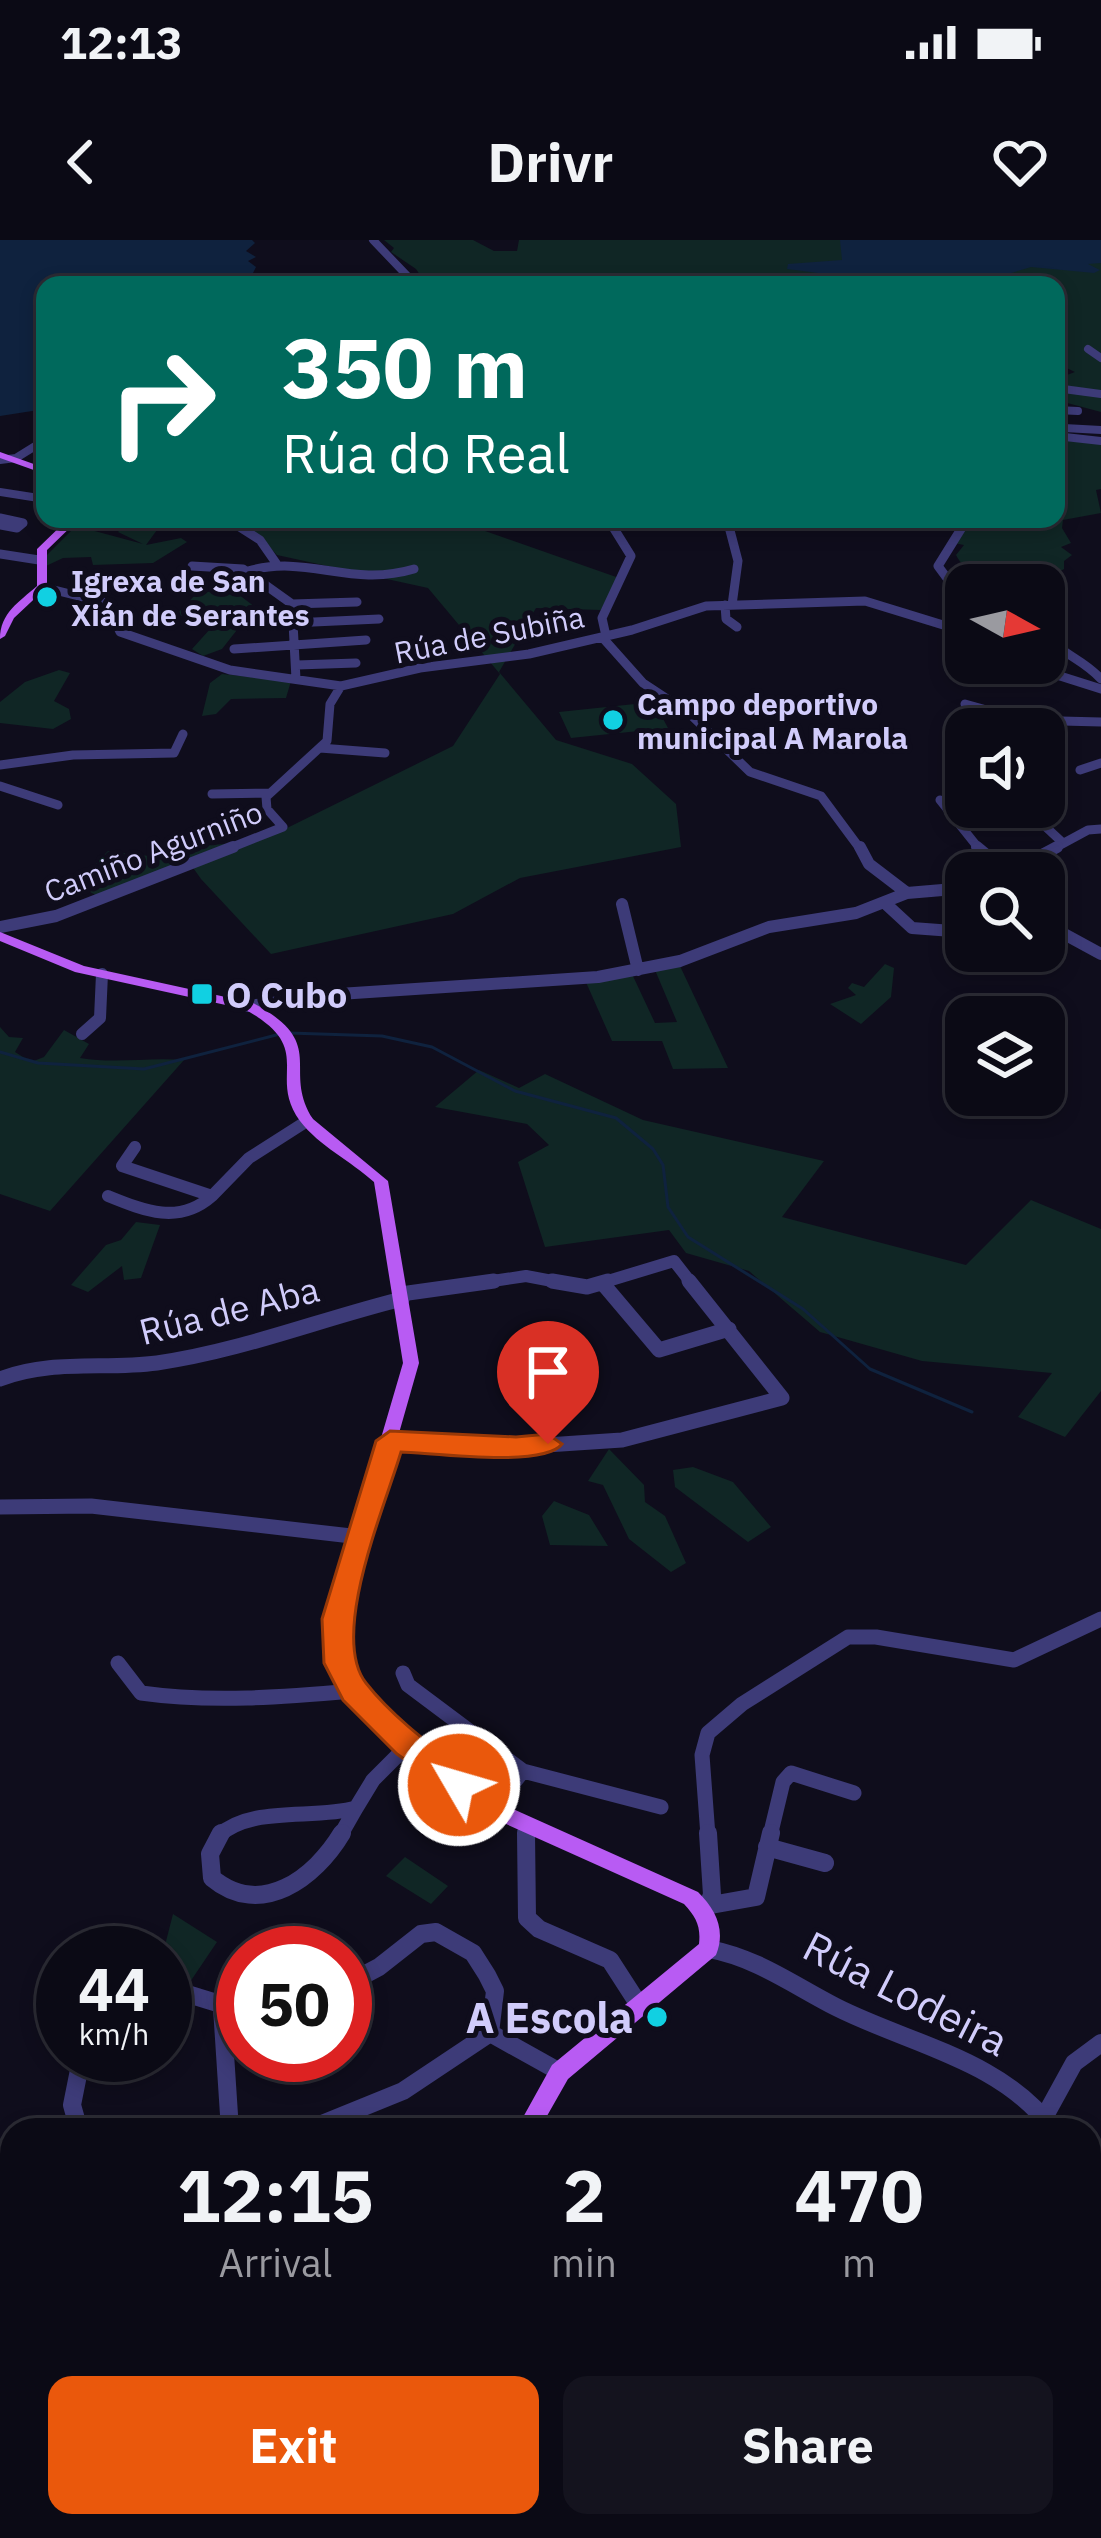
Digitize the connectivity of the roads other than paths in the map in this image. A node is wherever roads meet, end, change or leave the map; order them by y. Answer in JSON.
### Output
{"nodes":[{"id":1,"x":373,"y":240,"type":"edge"},
{"id":2,"x":403,"y":276,"type":"edge"},
{"id":3,"x":1088,"y":349,"type":"dead end"},
{"id":4,"x":1101,"y":358,"type":"edge"},
{"id":5,"x":1065,"y":389,"type":"edge"},
{"id":6,"x":1101,"y":394,"type":"edge"},
{"id":7,"x":1065,"y":410,"type":"edge"},
{"id":8,"x":1078,"y":411,"type":"dead end"},
{"id":9,"x":1101,"y":430,"type":"edge"},
{"id":10,"x":1065,"y":432,"type":"edge"},
{"id":11,"x":1065,"y":434,"type":"edge"},
{"id":12,"x":1101,"y":441,"type":"edge"},
{"id":13,"x":36,"y":444,"type":"edge"},
{"id":14,"x":3,"y":458,"type":"edge"},
{"id":15,"x":36,"y":468,"type":"edge"},
{"id":16,"x":3,"y":495,"type":"edge"},
{"id":17,"x":36,"y":498,"type":"edge"},
{"id":18,"x":64,"y":528,"type":"edge"},
{"id":19,"x":240,"y":528,"type":"edge"},
{"id":20,"x":614,"y":528,"type":"edge"},
{"id":21,"x":729,"y":528,"type":"edge"},
{"id":22,"x":961,"y":529,"type":"dead end"},
{"id":23,"x":0,"y":554,"type":"edge"},
{"id":24,"x":39,"y":560,"type":"junction"},
{"id":25,"x":276,"y":562,"type":"junction"},
{"id":26,"x":192,"y":566,"type":"dead end"},
{"id":27,"x":414,"y":569,"type":"dead end"},
{"id":28,"x":248,"y":572,"type":"junction"},
{"id":29,"x":945,"y":575,"type":"edge"},
{"id":30,"x":42,"y":587,"type":"junction"},
{"id":31,"x":357,"y":602,"type":"dead end"},
{"id":32,"x":292,"y":604,"type":"junction"},
{"id":33,"x":729,"y":605,"type":"junction"},
{"id":34,"x":380,"y":619,"type":"dead end"},
{"id":35,"x":293,"y":624,"type":"junction"},
{"id":36,"x":250,"y":625,"type":"dead end"},
{"id":37,"x":945,"y":625,"type":"edge"},
{"id":38,"x":737,"y":627,"type":"dead end"},
{"id":39,"x":0,"y":636,"type":"edge"},
{"id":40,"x":604,"y":637,"type":"junction"},
{"id":41,"x":367,"y":640,"type":"dead end"},
{"id":42,"x":295,"y":644,"type":"junction"},
{"id":43,"x":234,"y":650,"type":"dead end"},
{"id":44,"x":1065,"y":656,"type":"edge"},
{"id":45,"x":356,"y":663,"type":"dead end"},
{"id":46,"x":297,"y":665,"type":"junction"},
{"id":47,"x":1065,"y":677,"type":"edge"},
{"id":48,"x":296,"y":679,"type":"junction"},
{"id":49,"x":1101,"y":679,"type":"edge"},
{"id":50,"x":341,"y":686,"type":"junction"},
{"id":51,"x":1101,"y":688,"type":"edge"},
{"id":52,"x":965,"y":704,"type":"dead end"},
{"id":53,"x":1101,"y":722,"type":"edge"},
{"id":54,"x":183,"y":734,"type":"dead end"},
{"id":55,"x":320,"y":748,"type":"junction"},
{"id":56,"x":385,"y":753,"type":"dead end"},
{"id":57,"x":1101,"y":764,"type":"edge"},
{"id":58,"x":0,"y":765,"type":"edge"},
{"id":59,"x":1080,"y":770,"type":"dead end"},
{"id":60,"x":0,"y":786,"type":"edge"},
{"id":61,"x":270,"y":793,"type":"junction"},
{"id":62,"x":212,"y":794,"type":"dead end"},
{"id":63,"x":940,"y":800,"type":"dead end"},
{"id":64,"x":58,"y":805,"type":"dead end"},
{"id":65,"x":1047,"y":828,"type":"edge"},
{"id":66,"x":1101,"y":829,"type":"edge"},
{"id":67,"x":1063,"y":843,"type":"junction"},
{"id":68,"x":982,"y":852,"type":"edge"},
{"id":69,"x":1046,"y":852,"type":"edge"},
{"id":70,"x":945,"y":890,"type":"edge"},
{"id":71,"x":908,"y":893,"type":"junction"},
{"id":72,"x":622,"y":904,"type":"dead end"},
{"id":73,"x":886,"y":904,"type":"junction"},
{"id":74,"x":0,"y":927,"type":"edge"},
{"id":75,"x":945,"y":930,"type":"edge"},
{"id":76,"x":1065,"y":935,"type":"edge"},
{"id":77,"x":0,"y":936,"type":"edge"},
{"id":78,"x":1101,"y":953,"type":"edge"},
{"id":79,"x":638,"y":970,"type":"junction"},
{"id":80,"x":102,"y":974,"type":"junction"},
{"id":81,"x":248,"y":1006,"type":"junction"},
{"id":82,"x":82,"y":1034,"type":"dead end"},
{"id":83,"x":307,"y":1121,"type":"junction"},
{"id":84,"x":135,"y":1147,"type":"dead end"},
{"id":85,"x":108,"y":1196,"type":"dead end"},
{"id":86,"x":212,"y":1196,"type":"junction"},
{"id":87,"x":604,"y":1285,"type":"junction"},
{"id":88,"x":401,"y":1297,"type":"junction"},
{"id":89,"x":728,"y":1329,"type":"junction"},
{"id":90,"x":0,"y":1379,"type":"edge"},
{"id":91,"x":390,"y":1441,"type":"junction"},
{"id":92,"x":0,"y":1507,"type":"edge"},
{"id":93,"x":361,"y":1537,"type":"junction"},
{"id":94,"x":1101,"y":1619,"type":"edge"},
{"id":95,"x":118,"y":1664,"type":"dead end"},
{"id":96,"x":404,"y":1673,"type":"dead end"},
{"id":97,"x":354,"y":1691,"type":"junction"},
{"id":98,"x":408,"y":1745,"type":"junction"},
{"id":99,"x":523,"y":1771,"type":"junction"},
{"id":100,"x":854,"y":1793,"type":"dead end"},
{"id":101,"x":358,"y":1807,"type":"junction"},
{"id":102,"x":661,"y":1807,"type":"dead end"},
{"id":103,"x":493,"y":1808,"type":"junction"},
{"id":104,"x":335,"y":1813,"type":"junction"},
{"id":105,"x":526,"y":1824,"type":"junction"},
{"id":106,"x":346,"y":1828,"type":"junction"},
{"id":107,"x":767,"y":1847,"type":"junction"},
{"id":108,"x":825,"y":1862,"type":"dead end"},
{"id":109,"x":708,"y":1908,"type":"junction"},
{"id":110,"x":710,"y":1949,"type":"junction"},
{"id":111,"x":372,"y":1971,"type":"edge"},
{"id":112,"x":641,"y":2008,"type":"junction"},
{"id":113,"x":490,"y":2033,"type":"junction"},
{"id":114,"x":1101,"y":2043,"type":"edge"},
{"id":115,"x":560,"y":2072,"type":"junction"},
{"id":116,"x":77,"y":2082,"type":"edge"},
{"id":117,"x":227,"y":2082,"type":"edge"},
{"id":118,"x":76,"y":2118,"type":"edge"},
{"id":119,"x":229,"y":2118,"type":"edge"},
{"id":120,"x":345,"y":2118,"type":"edge"},
{"id":121,"x":534,"y":2118,"type":"edge"},
{"id":122,"x":1043,"y":2118,"type":"edge"},
{"id":123,"x":1050,"y":2118,"type":"edge"}],
"edges":[{"from":1,"to":2,"type":"street"},
{"from":3,"to":4,"type":"street"},
{"from":5,"to":6,"type":"street"},
{"from":7,"to":8,"type":"street"},
{"from":9,"to":10,"type":"street"},
{"from":11,"to":12,"type":"street"},
{"from":13,"to":14,"type":"street"},
{"from":14,"to":15,"type":"main road"},
{"from":16,"to":17,"type":"street"},
{"from":18,"to":24,"type":"main road"},
{"from":19,"to":25,"type":"street"},
{"from":20,"to":40,"type":"street"},
{"from":21,"to":33,"type":"street"},
{"from":22,"to":29,"type":"street"},
{"from":23,"to":24,"type":"street"},
{"from":24,"to":30,"type":"main road"},
{"from":25,"to":27,"type":"street"},
{"from":25,"to":28,"type":"street"},
{"from":26,"to":28,"type":"street"},
{"from":28,"to":32,"type":"street"},
{"from":30,"to":39,"type":"main road"},
{"from":30,"to":48,"type":"street","name":"Rúa de Subiña"},
{"from":31,"to":32,"type":"street"},
{"from":32,"to":35,"type":"street"},
{"from":33,"to":37,"type":"street","name":"Rúa de Subiña"},
{"from":33,"to":38,"type":"street"},
{"from":33,"to":40,"type":"street","name":"Rúa de Subiña"},
{"from":34,"to":35,"type":"street"},
{"from":35,"to":36,"type":"street"},
{"from":35,"to":42,"type":"street"},
{"from":40,"to":50,"type":"street","name":"Rúa de Subiña"},
{"from":40,"to":71,"type":"street"},
{"from":41,"to":42,"type":"street"},
{"from":42,"to":43,"type":"street"},
{"from":42,"to":46,"type":"street"},
{"from":44,"to":49,"type":"street"},
{"from":45,"to":46,"type":"street"},
{"from":46,"to":48,"type":"street"},
{"from":47,"to":51,"type":"street"},
{"from":48,"to":50,"type":"street","name":"Rúa de Subiña"},
{"from":50,"to":55,"type":"street"},
{"from":52,"to":53,"type":"street"},
{"from":54,"to":58,"type":"street"},
{"from":55,"to":56,"type":"street"},
{"from":55,"to":61,"type":"street","name":"Camiño Agurniño"},
{"from":57,"to":59,"type":"street"},
{"from":60,"to":64,"type":"street"},
{"from":61,"to":62,"type":"street","name":"Camiño Agurniño"},
{"from":61,"to":74,"type":"street","name":"Camiño Agurniño"},
{"from":63,"to":68,"type":"street"},
{"from":65,"to":67,"type":"street"},
{"from":66,"to":67,"type":"street"},
{"from":67,"to":69,"type":"street"},
{"from":70,"to":71,"type":"street"},
{"from":71,"to":73,"type":"street"},
{"from":72,"to":79,"type":"street"},
{"from":73,"to":75,"type":"street"},
{"from":73,"to":79,"type":"street"},
{"from":76,"to":78,"type":"street"},
{"from":77,"to":80,"type":"main road"},
{"from":79,"to":81,"type":"street"},
{"from":80,"to":81,"type":"main road"},
{"from":80,"to":82,"type":"street"},
{"from":81,"to":83,"type":"main road"},
{"from":83,"to":86,"type":"street"},
{"from":83,"to":88,"type":"main road"},
{"from":84,"to":86,"type":"street"},
{"from":85,"to":86,"type":"street"},
{"from":87,"to":88,"type":"street","name":"Rúa de Aba"},
{"from":87,"to":89,"type":"street"},
{"from":87,"to":89,"type":"street"},
{"from":88,"to":90,"type":"street","name":"Rúa de Aba"},
{"from":88,"to":91,"type":"main road"},
{"from":89,"to":91,"type":"street"},
{"from":91,"to":93,"type":"main road"},
{"from":92,"to":93,"type":"street"},
{"from":93,"to":97,"type":"main road"},
{"from":94,"to":109,"type":"street"},
{"from":95,"to":97,"type":"street"},
{"from":96,"to":99,"type":"street"},
{"from":97,"to":98,"type":"main road"},
{"from":98,"to":101,"type":"street"},
{"from":98,"to":103,"type":"main road"},
{"from":99,"to":102,"type":"street"},
{"from":99,"to":103,"type":"street"},
{"from":100,"to":107,"type":"street"},
{"from":101,"to":104,"type":"street"},
{"from":101,"to":106,"type":"street"},
{"from":103,"to":105,"type":"main road"},
{"from":104,"to":106,"type":"street"},
{"from":104,"to":106,"type":"street"},
{"from":105,"to":109,"type":"main road"},
{"from":105,"to":112,"type":"street"},
{"from":107,"to":108,"type":"street"},
{"from":107,"to":109,"type":"street"},
{"from":109,"to":110,"type":"main road"},
{"from":110,"to":112,"type":"main road"},
{"from":110,"to":122,"type":"street","name":"Rúa Lodeira"},
{"from":111,"to":113,"type":"street"},
{"from":112,"to":115,"type":"main road"},
{"from":113,"to":115,"type":"street"},
{"from":113,"to":120,"type":"street"},
{"from":114,"to":123,"type":"street"},
{"from":115,"to":121,"type":"main road"},
{"from":116,"to":118,"type":"street"},
{"from":117,"to":119,"type":"street"}]}
